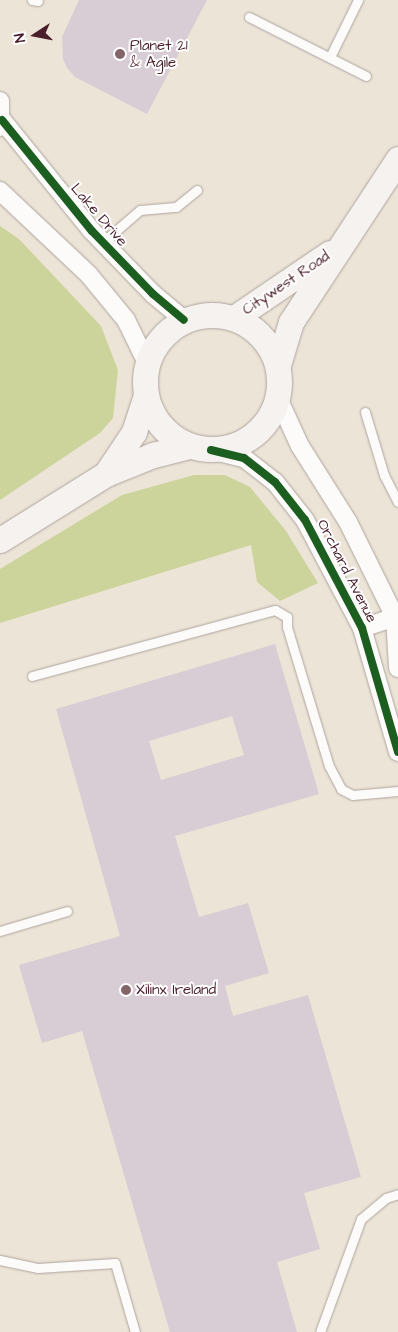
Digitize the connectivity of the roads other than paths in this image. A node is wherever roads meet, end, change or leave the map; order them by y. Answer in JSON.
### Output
{"nodes":[{"id":1,"x":358,"y":0,"type":"edge"},
{"id":2,"x":249,"y":17,"type":"dead end"},
{"id":3,"x":330,"y":57,"type":"junction"},
{"id":4,"x":366,"y":76,"type":"dead end"},
{"id":5,"x":0,"y":101,"type":"edge"},
{"id":6,"x":1,"y":124,"type":"edge"},
{"id":7,"x":398,"y":159,"type":"edge"},
{"id":8,"x":197,"y":190,"type":"dead end"},
{"id":9,"x":0,"y":191,"type":"edge"},
{"id":10,"x":103,"y":242,"type":"junction"},
{"id":11,"x":338,"y":248,"type":"junction"},
{"id":12,"x":234,"y":318,"type":"junction"},
{"id":13,"x":184,"y":320,"type":"junction"},
{"id":14,"x":147,"y":363,"type":"junction"},
{"id":15,"x":278,"y":365,"type":"junction"},
{"id":16,"x":146,"y":396,"type":"junction"},
{"id":17,"x":278,"y":398,"type":"junction"},
{"id":18,"x":366,"y":412,"type":"dead end"},
{"id":19,"x":200,"y":448,"type":"junction"},
{"id":20,"x":106,"y":474,"type":"junction"},
{"id":21,"x":398,"y":502,"type":"edge"},
{"id":22,"x":0,"y":540,"type":"edge"},
{"id":23,"x":397,"y":616,"type":"edge"},
{"id":24,"x":362,"y":628,"type":"junction"},
{"id":25,"x":398,"y":668,"type":"edge"},
{"id":26,"x":32,"y":676,"type":"dead end"},
{"id":27,"x":398,"y":752,"type":"edge"},
{"id":28,"x":398,"y":791,"type":"edge"},
{"id":29,"x":67,"y":911,"type":"dead end"},
{"id":30,"x":0,"y":931,"type":"edge"},
{"id":31,"x":398,"y":1194,"type":"edge"},
{"id":32,"x":0,"y":1260,"type":"edge"},
{"id":33,"x":135,"y":1332,"type":"edge"},
{"id":34,"x":320,"y":1332,"type":"edge"}],
"edges":[{"from":1,"to":3,"type":"lane"},
{"from":2,"to":3,"type":"lane"},
{"from":3,"to":4,"type":"lane"},
{"from":5,"to":6,"type":"street"},
{"from":6,"to":10,"type":"street","name":"Lake Drive"},
{"from":7,"to":11,"type":"main road","name":"Citywest Road"},
{"from":8,"to":10,"type":"lane"},
{"from":9,"to":14,"type":"street"},
{"from":10,"to":13,"type":"street","name":"Lake Drive"},
{"from":11,"to":12,"type":"main road","name":"Citywest Road"},
{"from":11,"to":15,"type":"main road","name":"Citywest Road"},
{"from":12,"to":13,"type":"main road"},
{"from":12,"to":15,"type":"main road"},
{"from":13,"to":14,"type":"main road"},
{"from":14,"to":16,"type":"main road"},
{"from":15,"to":17,"type":"main road"},
{"from":16,"to":19,"type":"main road"},
{"from":16,"to":20,"type":"main road"},
{"from":17,"to":19,"type":"main road"},
{"from":17,"to":23,"type":"street","name":"Orchard Avenue"},
{"from":18,"to":21,"type":"lane"},
{"from":19,"to":20,"type":"main road"},
{"from":19,"to":24,"type":"street","name":"Orchard Avenue"},
{"from":20,"to":22,"type":"main road"},
{"from":23,"to":24,"type":"street","name":"Orchard Avenue"},
{"from":23,"to":25,"type":"street","name":"Orchard Avenue"},
{"from":24,"to":27,"type":"street","name":"Orchard Avenue"},
{"from":26,"to":28,"type":"lane"},
{"from":29,"to":30,"type":"lane"},
{"from":31,"to":34,"type":"lane"},
{"from":32,"to":33,"type":"lane"}]}
